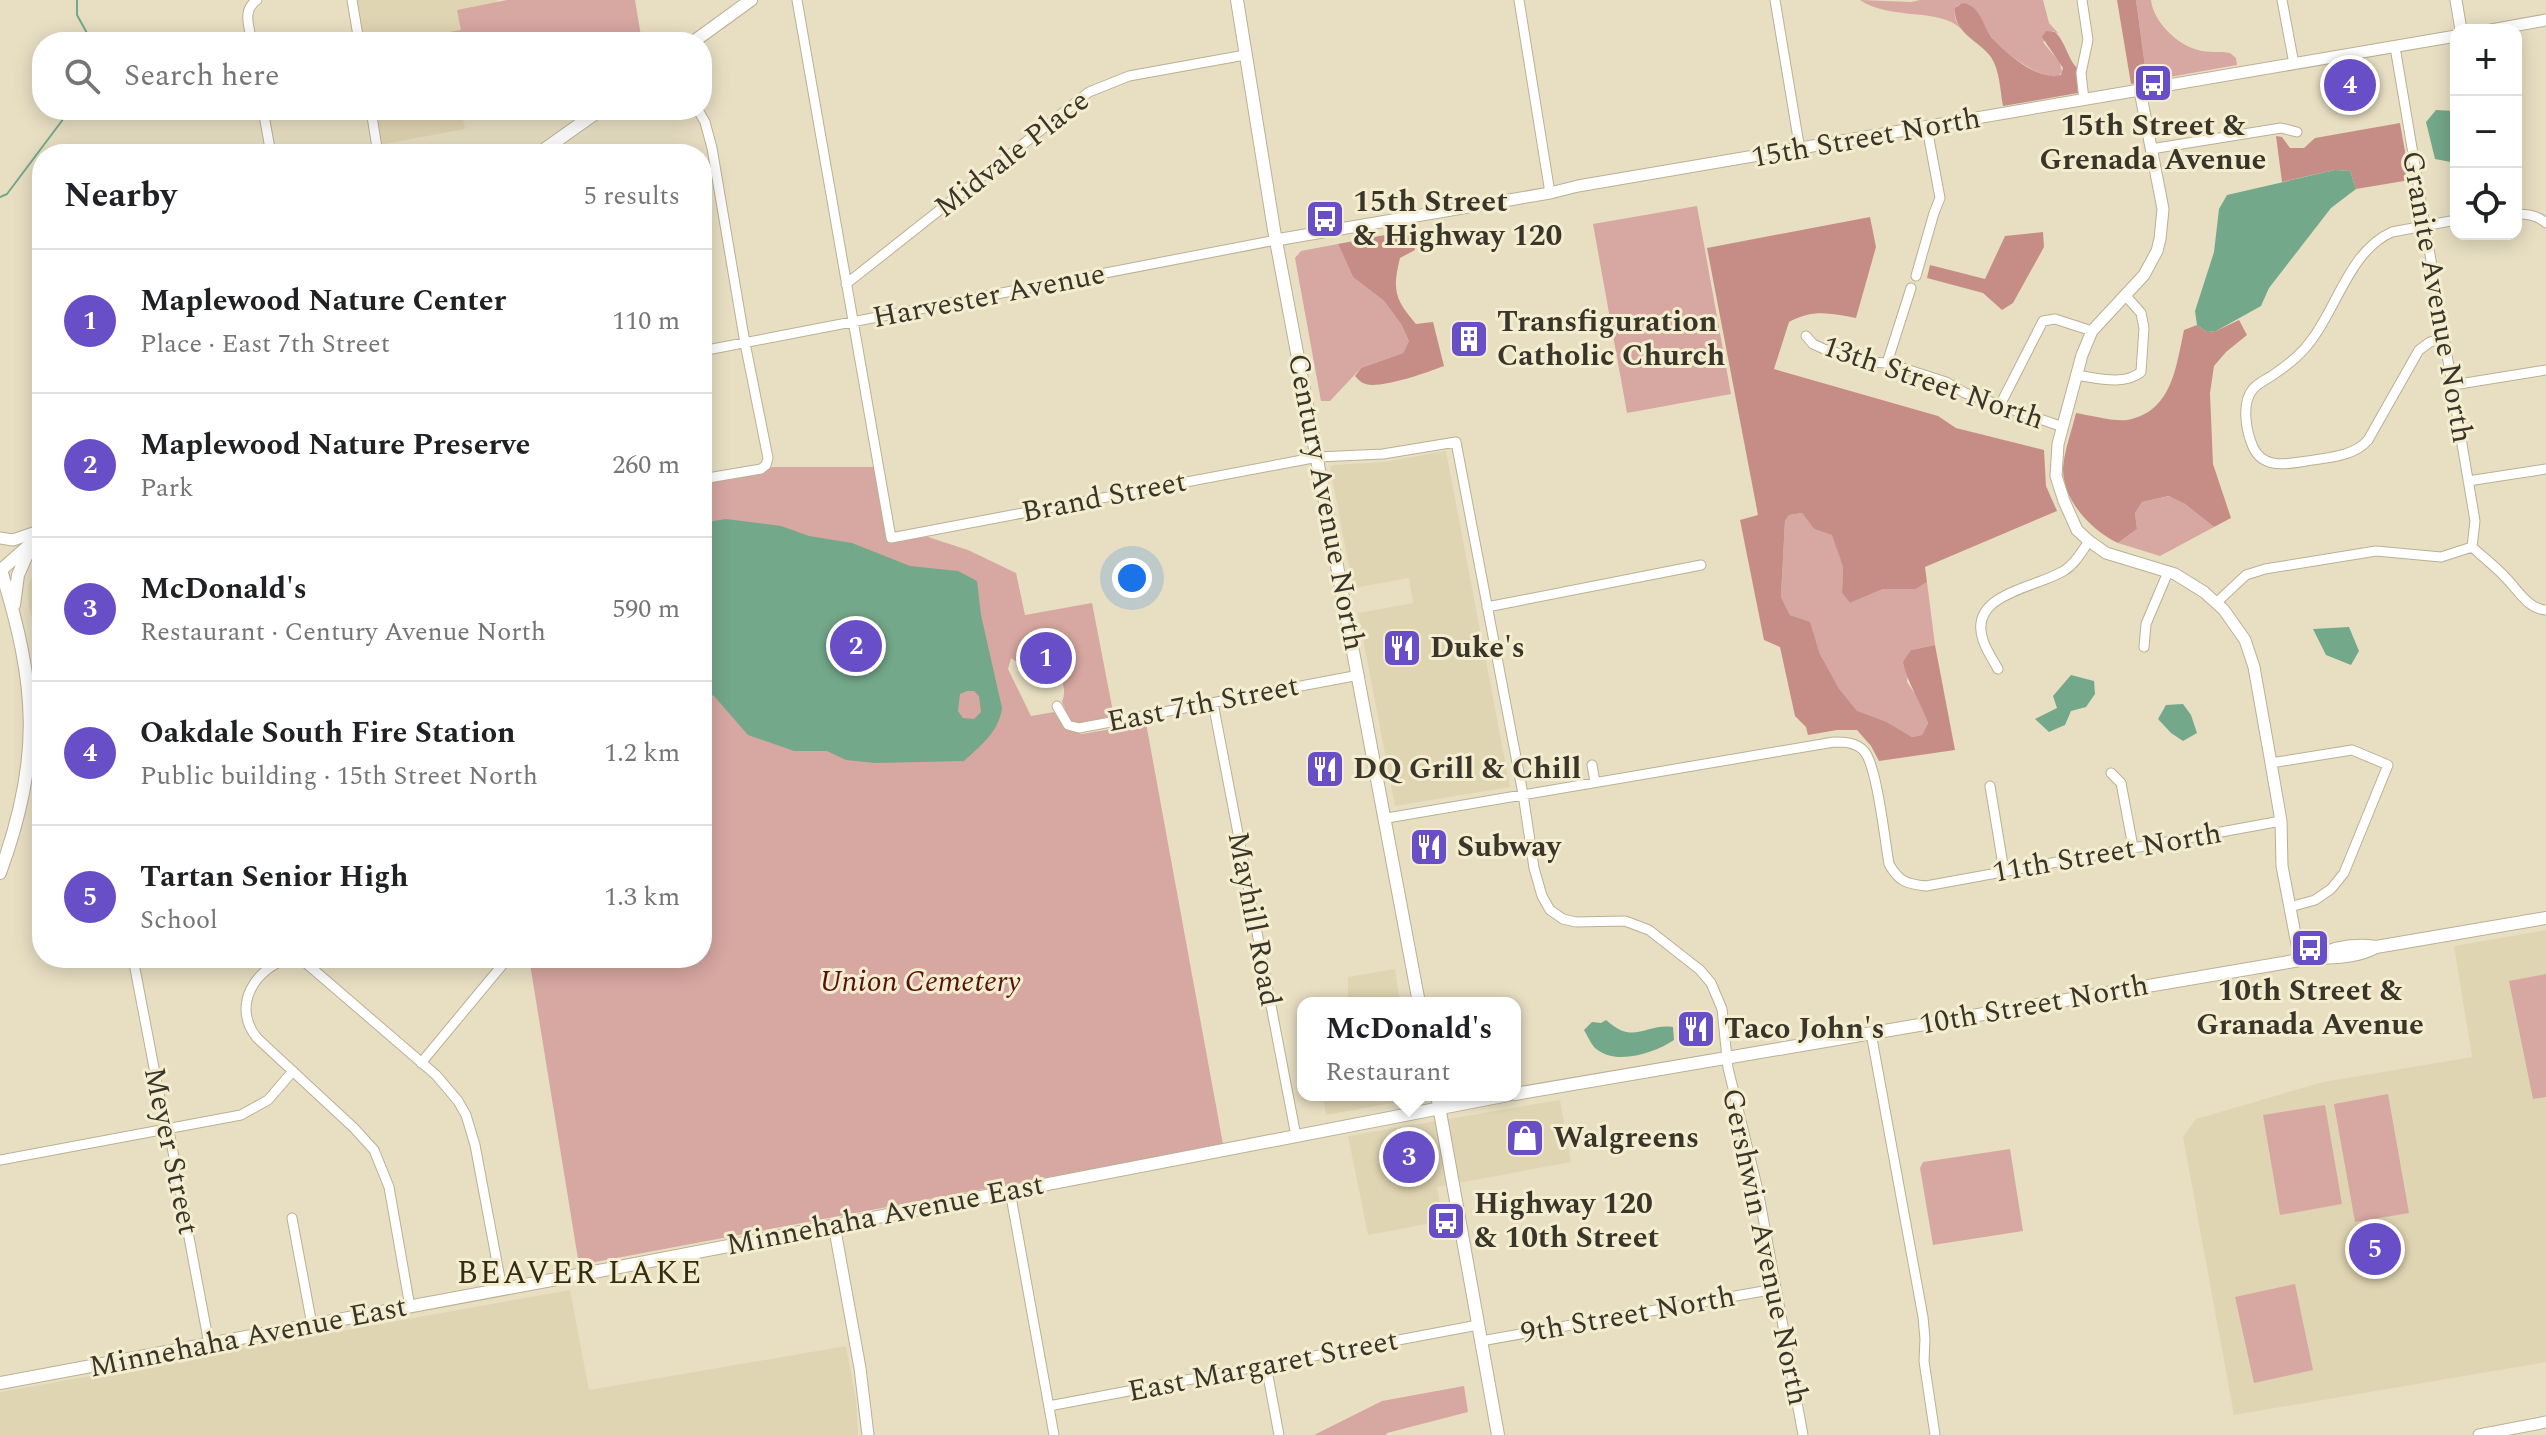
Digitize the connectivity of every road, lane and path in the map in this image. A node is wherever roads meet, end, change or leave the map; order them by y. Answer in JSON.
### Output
{"nodes":[{"id":1,"x":352,"y":0,"type":"edge"},
{"id":2,"x":751,"y":0,"type":"edge"},
{"id":3,"x":797,"y":0,"type":"edge"},
{"id":4,"x":1237,"y":0,"type":"edge"},
{"id":5,"x":1519,"y":0,"type":"edge"},
{"id":6,"x":1775,"y":0,"type":"edge"},
{"id":7,"x":2082,"y":0,"type":"edge"},
{"id":8,"x":2282,"y":0,"type":"edge"},
{"id":9,"x":2456,"y":0,"type":"edge"},
{"id":10,"x":253,"y":3,"type":"edge"},
{"id":11,"x":2546,"y":20,"type":"edge"},
{"id":12,"x":2460,"y":24,"type":"edge"},
{"id":13,"x":2522,"y":24,"type":"edge"},
{"id":14,"x":250,"y":32,"type":"edge"},
{"id":15,"x":357,"y":32,"type":"edge"},
{"id":16,"x":707,"y":32,"type":"edge"},
{"id":17,"x":2450,"y":37,"type":"edge"},
{"id":18,"x":2395,"y":47,"type":"junction"},
{"id":19,"x":1245,"y":55,"type":"junction"},
{"id":20,"x":2294,"y":64,"type":"junction"},
{"id":21,"x":2140,"y":91,"type":"junction"},
{"id":22,"x":2084,"y":100,"type":"junction"},
{"id":23,"x":265,"y":120,"type":"edge"},
{"id":24,"x":373,"y":120,"type":"edge"},
{"id":25,"x":586,"y":120,"type":"edge"},
{"id":26,"x":704,"y":120,"type":"edge"},
{"id":27,"x":1927,"y":128,"type":"junction"},
{"id":28,"x":2297,"y":132,"type":"dead end"},
{"id":29,"x":269,"y":144,"type":"edge"},
{"id":30,"x":376,"y":144,"type":"edge"},
{"id":31,"x":552,"y":144,"type":"edge"},
{"id":32,"x":712,"y":144,"type":"edge"},
{"id":33,"x":712,"y":146,"type":"edge"},
{"id":34,"x":2151,"y":149,"type":"junction"},
{"id":35,"x":1800,"y":150,"type":"junction"},
{"id":36,"x":1550,"y":193,"type":"junction"},
{"id":37,"x":2522,"y":214,"type":"edge"},
{"id":38,"x":2450,"y":221,"type":"edge"},
{"id":39,"x":2546,"y":223,"type":"edge"},
{"id":40,"x":2426,"y":224,"type":"junction"},
{"id":41,"x":1276,"y":240,"type":"junction"},
{"id":42,"x":1916,"y":276,"type":"dead end"},
{"id":43,"x":846,"y":284,"type":"junction"},
{"id":44,"x":1911,"y":288,"type":"dead end"},
{"id":45,"x":2126,"y":296,"type":"junction"},
{"id":46,"x":852,"y":322,"type":"junction"},
{"id":47,"x":2092,"y":331,"type":"junction"},
{"id":48,"x":1806,"y":336,"type":"dead end"},
{"id":49,"x":2445,"y":338,"type":"junction"},
{"id":50,"x":745,"y":343,"type":"junction"},
{"id":51,"x":712,"y":349,"type":"edge"},
{"id":52,"x":1887,"y":363,"type":"junction"},
{"id":53,"x":2546,"y":370,"type":"edge"},
{"id":54,"x":2076,"y":375,"type":"junction"},
{"id":55,"x":2453,"y":385,"type":"junction"},
{"id":56,"x":2000,"y":405,"type":"junction"},
{"id":57,"x":2063,"y":427,"type":"junction"},
{"id":58,"x":1456,"y":442,"type":"joint"},
{"id":59,"x":1318,"y":457,"type":"junction"},
{"id":60,"x":2546,"y":469,"type":"edge"},
{"id":61,"x":712,"y":477,"type":"edge"},
{"id":62,"x":2468,"y":481,"type":"junction"},
{"id":63,"x":32,"y":536,"type":"edge"},
{"id":64,"x":0,"y":538,"type":"edge"},
{"id":65,"x":32,"y":541,"type":"edge"},
{"id":66,"x":2089,"y":541,"type":"junction"},
{"id":67,"x":32,"y":546,"type":"edge"},
{"id":68,"x":2472,"y":547,"type":"junction"},
{"id":69,"x":1701,"y":565,"type":"dead end"},
{"id":70,"x":0,"y":570,"type":"edge"},
{"id":71,"x":2168,"y":572,"type":"junction"},
{"id":72,"x":0,"y":602,"type":"edge"},
{"id":73,"x":2216,"y":603,"type":"junction"},
{"id":74,"x":1487,"y":607,"type":"junction"},
{"id":75,"x":2546,"y":610,"type":"edge"},
{"id":76,"x":14,"y":612,"type":"junction"},
{"id":77,"x":2144,"y":647,"type":"dead end"},
{"id":78,"x":1998,"y":669,"type":"dead end"},
{"id":79,"x":1359,"y":675,"type":"junction"},
{"id":80,"x":1213,"y":703,"type":"junction"},
{"id":81,"x":1057,"y":706,"type":"dead end"},
{"id":82,"x":2271,"y":763,"type":"junction"},
{"id":83,"x":1592,"y":765,"type":"dead end"},
{"id":84,"x":2111,"y":773,"type":"dead end"},
{"id":85,"x":1595,"y":782,"type":"junction"},
{"id":86,"x":1990,"y":786,"type":"dead end"},
{"id":87,"x":1523,"y":794,"type":"junction"},
{"id":88,"x":1387,"y":818,"type":"junction"},
{"id":89,"x":2281,"y":821,"type":"junction"},
{"id":90,"x":2133,"y":847,"type":"junction"},
{"id":91,"x":2004,"y":871,"type":"junction"},
{"id":92,"x":0,"y":873,"type":"edge"},
{"id":93,"x":2290,"y":907,"type":"junction"},
{"id":94,"x":2546,"y":918,"type":"edge"},
{"id":95,"x":2300,"y":960,"type":"junction"},
{"id":96,"x":135,"y":968,"type":"edge"},
{"id":97,"x":270,"y":968,"type":"edge"},
{"id":98,"x":312,"y":968,"type":"edge"},
{"id":99,"x":500,"y":968,"type":"edge"},
{"id":100,"x":1418,"y":997,"type":"edge"},
{"id":101,"x":1871,"y":1033,"type":"junction"},
{"id":102,"x":1728,"y":1058,"type":"junction"},
{"id":103,"x":421,"y":1063,"type":"junction"},
{"id":104,"x":293,"y":1071,"type":"junction"},
{"id":105,"x":1521,"y":1093,"type":"edge"},
{"id":106,"x":1438,"y":1101,"type":"edge"},
{"id":107,"x":167,"y":1129,"type":"junction"},
{"id":108,"x":1296,"y":1136,"type":"junction"},
{"id":109,"x":0,"y":1160,"type":"edge"},
{"id":110,"x":1010,"y":1191,"type":"junction"},
{"id":111,"x":292,"y":1218,"type":"dead end"},
{"id":112,"x":834,"y":1225,"type":"junction"},
{"id":113,"x":502,"y":1289,"type":"junction"},
{"id":114,"x":1775,"y":1289,"type":"junction"},
{"id":115,"x":410,"y":1307,"type":"junction"},
{"id":116,"x":312,"y":1325,"type":"junction"},
{"id":117,"x":1478,"y":1325,"type":"junction"},
{"id":118,"x":1481,"y":1341,"type":"junction"},
{"id":119,"x":209,"y":1344,"type":"junction"},
{"id":120,"x":1266,"y":1365,"type":"junction"},
{"id":121,"x":0,"y":1383,"type":"edge"},
{"id":122,"x":1049,"y":1406,"type":"junction"},
{"id":123,"x":2546,"y":1422,"type":"edge"},
{"id":124,"x":868,"y":1435,"type":"edge"},
{"id":125,"x":1054,"y":1435,"type":"edge"},
{"id":126,"x":1279,"y":1435,"type":"edge"},
{"id":127,"x":1498,"y":1435,"type":"edge"},
{"id":128,"x":1803,"y":1435,"type":"edge"},
{"id":129,"x":1935,"y":1435,"type":"edge"},
{"id":130,"x":2481,"y":1435,"type":"edge"}],
"edges":[{"from":1,"to":15,"type":"street"},
{"from":2,"to":16,"type":"main road"},
{"from":3,"to":43,"type":"street"},
{"from":4,"to":19,"type":"main road","name":"Century Avenue North"},
{"from":5,"to":36,"type":"street"},
{"from":6,"to":35,"type":"street"},
{"from":7,"to":22,"type":"street"},
{"from":8,"to":20,"type":"street"},
{"from":9,"to":12,"type":"street"},
{"from":10,"to":14,"type":"street"},
{"from":11,"to":13,"type":"street"},
{"from":17,"to":18,"type":"street","name":"15th Street North"},
{"from":18,"to":20,"type":"street","name":"15th Street North"},
{"from":18,"to":40,"type":"street","name":"Granite Avenue North"},
{"from":19,"to":41,"type":"main road","name":"Century Avenue North"},
{"from":19,"to":43,"type":"street","name":"Midvale Place"},
{"from":20,"to":21,"type":"street","name":"15th Street North"},
{"from":21,"to":22,"type":"street","name":"15th Street North"},
{"from":21,"to":34,"type":"street"},
{"from":22,"to":27,"type":"street","name":"15th Street North"},
{"from":23,"to":29,"type":"street"},
{"from":24,"to":30,"type":"street"},
{"from":25,"to":31,"type":"main road"},
{"from":26,"to":32,"type":"street"},
{"from":27,"to":35,"type":"street","name":"15th Street North"},
{"from":27,"to":42,"type":"street"},
{"from":28,"to":34,"type":"street"},
{"from":33,"to":50,"type":"street"},
{"from":34,"to":45,"type":"street"},
{"from":35,"to":36,"type":"street","name":"15th Street North"},
{"from":36,"to":41,"type":"street","name":"15th Street North"},
{"from":37,"to":39,"type":"street"},
{"from":38,"to":40,"type":"street"},
{"from":40,"to":49,"type":"street","name":"Granite Avenue North"},
{"from":40,"to":49,"type":"street"},
{"from":41,"to":46,"type":"street","name":"Harvester Avenue"},
{"from":41,"to":59,"type":"main road","name":"Century Avenue North"},
{"from":43,"to":46,"type":"street"},
{"from":44,"to":52,"type":"street"},
{"from":45,"to":47,"type":"street"},
{"from":45,"to":54,"type":"street"},
{"from":46,"to":50,"type":"street","name":"Harvester Avenue"},
{"from":46,"to":59,"type":"street","name":"Brand Street"},
{"from":47,"to":54,"type":"street"},
{"from":47,"to":56,"type":"street"},
{"from":48,"to":52,"type":"street","name":"13th Street North"},
{"from":49,"to":55,"type":"street","name":"Granite Avenue North"},
{"from":50,"to":51,"type":"street","name":"Harvester Avenue"},
{"from":50,"to":61,"type":"street"},
{"from":52,"to":56,"type":"street","name":"13th Street North"},
{"from":53,"to":55,"type":"street"},
{"from":54,"to":57,"type":"street"},
{"from":55,"to":62,"type":"street","name":"Granite Avenue North"},
{"from":56,"to":57,"type":"street","name":"13th Street North"},
{"from":57,"to":66,"type":"street"},
{"from":58,"to":59,"type":"street","name":"Brand Street"},
{"from":58,"to":74,"type":"street","name":"Gershwin Avenue North"},
{"from":59,"to":79,"type":"main road","name":"Century Avenue North"},
{"from":60,"to":62,"type":"street"},
{"from":62,"to":68,"type":"street","name":"Granite Avenue North"},
{"from":63,"to":64,"type":"street"},
{"from":65,"to":70,"type":"main road"},
{"from":66,"to":71,"type":"street"},
{"from":66,"to":78,"type":"street"},
{"from":67,"to":76,"type":"main road"},
{"from":68,"to":73,"type":"street"},
{"from":68,"to":75,"type":"street"},
{"from":69,"to":74,"type":"street"},
{"from":70,"to":76,"type":"main road"},
{"from":71,"to":73,"type":"street"},
{"from":71,"to":77,"type":"street"},
{"from":72,"to":76,"type":"street"},
{"from":73,"to":82,"type":"street"},
{"from":74,"to":87,"type":"street","name":"Gershwin Avenue North"},
{"from":76,"to":92,"type":"main road"},
{"from":79,"to":80,"type":"street","name":"East 7th Street"},
{"from":79,"to":88,"type":"main road","name":"Century Avenue North"},
{"from":80,"to":81,"type":"street","name":"East 7th Street"},
{"from":80,"to":108,"type":"street","name":"Mayhill Road"},
{"from":82,"to":89,"type":"street"},
{"from":82,"to":93,"type":"street"},
{"from":83,"to":85,"type":"street"},
{"from":84,"to":90,"type":"street"},
{"from":85,"to":87,"type":"street"},
{"from":85,"to":91,"type":"street","name":"11th Street North"},
{"from":86,"to":91,"type":"street"},
{"from":87,"to":88,"type":"street"},
{"from":87,"to":102,"type":"street","name":"Gershwin Avenue North"},
{"from":88,"to":100,"type":"main road","name":"Century Avenue North"},
{"from":89,"to":90,"type":"street","name":"11th Street North"},
{"from":89,"to":93,"type":"street"},
{"from":90,"to":91,"type":"street","name":"11th Street North"},
{"from":93,"to":95,"type":"street"},
{"from":94,"to":95,"type":"main road","name":"10th Street North"},
{"from":95,"to":101,"type":"main road","name":"10th Street North"},
{"from":96,"to":107,"type":"street","name":"Meyer Street"},
{"from":97,"to":104,"type":"street"},
{"from":98,"to":103,"type":"street"},
{"from":99,"to":103,"type":"street"},
{"from":101,"to":102,"type":"main road","name":"10th Street North"},
{"from":101,"to":129,"type":"street"},
{"from":102,"to":105,"type":"main road","name":"10th Street North"},
{"from":102,"to":114,"type":"street","name":"Gershwin Avenue North"},
{"from":103,"to":113,"type":"street"},
{"from":104,"to":107,"type":"street"},
{"from":104,"to":115,"type":"street"},
{"from":106,"to":108,"type":"main road","name":"Minnehaha Avenue East"},
{"from":106,"to":117,"type":"main road"},
{"from":107,"to":109,"type":"street"},
{"from":107,"to":119,"type":"street","name":"Meyer Street"},
{"from":108,"to":110,"type":"main road","name":"Minnehaha Avenue East"},
{"from":110,"to":112,"type":"main road","name":"Minnehaha Avenue East"},
{"from":110,"to":122,"type":"street"},
{"from":111,"to":116,"type":"street"},
{"from":112,"to":113,"type":"main road","name":"Minnehaha Avenue East"},
{"from":112,"to":124,"type":"street"},
{"from":113,"to":115,"type":"main road","name":"Minnehaha Avenue East"},
{"from":114,"to":118,"type":"street","name":"9th Street North"},
{"from":114,"to":128,"type":"street","name":"Gershwin Avenue North"},
{"from":115,"to":116,"type":"main road","name":"Minnehaha Avenue East"},
{"from":116,"to":119,"type":"main road","name":"Minnehaha Avenue East"},
{"from":117,"to":118,"type":"main road"},
{"from":117,"to":120,"type":"street","name":"East Margaret Street"},
{"from":118,"to":127,"type":"main road"},
{"from":119,"to":121,"type":"main road","name":"Minnehaha Avenue East"},
{"from":120,"to":122,"type":"street","name":"East Margaret Street"},
{"from":120,"to":126,"type":"street"},
{"from":122,"to":125,"type":"street"},
{"from":123,"to":130,"type":"street"}]}
